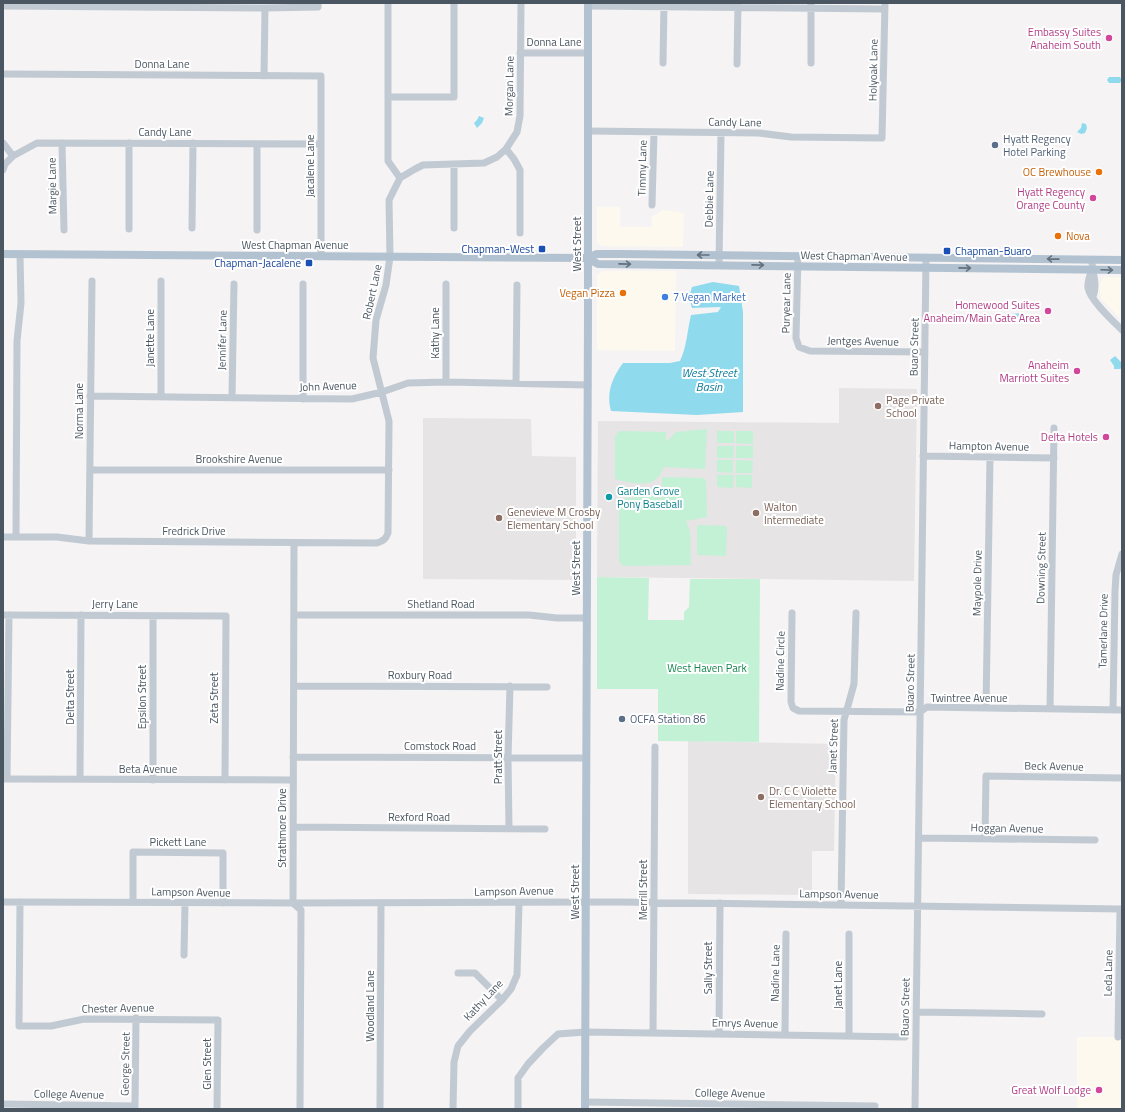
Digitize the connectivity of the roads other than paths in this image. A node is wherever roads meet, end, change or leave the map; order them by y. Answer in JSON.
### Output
{"nodes":[{"id":1,"x":388,"y":3,"type":"edge"},
{"id":2,"x":454,"y":3,"type":"edge"},
{"id":3,"x":520,"y":3,"type":"edge"},
{"id":4,"x":588,"y":4,"type":"edge"},
{"id":5,"x":7,"y":5,"type":"edge"},
{"id":6,"x":318,"y":5,"type":"edge"},
{"id":7,"x":664,"y":5,"type":"edge"},
{"id":8,"x":737,"y":5,"type":"edge"},
{"id":9,"x":811,"y":6,"type":"edge"},
{"id":10,"x":885,"y":6,"type":"edge"},
{"id":11,"x":265,"y":8,"type":"junction"},
{"id":12,"x":520,"y":53,"type":"junction"},
{"id":13,"x":588,"y":53,"type":"junction"},
{"id":14,"x":663,"y":63,"type":"dead end"},
{"id":15,"x":811,"y":63,"type":"dead end"},
{"id":16,"x":737,"y":64,"type":"dead end"},
{"id":17,"x":3,"y":74,"type":"edge"},
{"id":18,"x":264,"y":76,"type":"junction"},
{"id":19,"x":321,"y":76,"type":"joint"},
{"id":20,"x":388,"y":97,"type":"junction"},
{"id":21,"x":588,"y":131,"type":"junction"},
{"id":22,"x":654,"y":132,"type":"junction"},
{"id":23,"x":720,"y":132,"type":"junction"},
{"id":24,"x":882,"y":138,"type":"joint"},
{"id":25,"x":3,"y":143,"type":"edge"},
{"id":26,"x":62,"y":143,"type":"junction"},
{"id":27,"x":130,"y":143,"type":"junction"},
{"id":28,"x":193,"y":143,"type":"junction"},
{"id":29,"x":258,"y":144,"type":"junction"},
{"id":30,"x":321,"y":144,"type":"junction"},
{"id":31,"x":506,"y":149,"type":"junction"},
{"id":32,"x":13,"y":156,"type":"junction"},
{"id":33,"x":454,"y":164,"type":"junction"},
{"id":34,"x":3,"y":170,"type":"edge"},
{"id":35,"x":400,"y":178,"type":"junction"},
{"id":36,"x":652,"y":205,"type":"dead end"},
{"id":37,"x":192,"y":228,"type":"dead end"},
{"id":38,"x":454,"y":228,"type":"dead end"},
{"id":39,"x":64,"y":230,"type":"dead end"},
{"id":40,"x":129,"y":230,"type":"dead end"},
{"id":41,"x":257,"y":230,"type":"dead end"},
{"id":42,"x":520,"y":233,"type":"dead end"},
{"id":43,"x":3,"y":254,"type":"edge"},
{"id":44,"x":20,"y":254,"type":"junction"},
{"id":45,"x":719,"y":255,"type":"junction"},
{"id":46,"x":321,"y":256,"type":"junction"},
{"id":47,"x":798,"y":256,"type":"junction"},
{"id":48,"x":390,"y":257,"type":"junction"},
{"id":49,"x":587,"y":258,"type":"junction"},
{"id":50,"x":926,"y":258,"type":"junction"},
{"id":51,"x":1092,"y":260,"type":"junction"},
{"id":52,"x":1122,"y":260,"type":"edge"},
{"id":53,"x":719,"y":265,"type":"junction"},
{"id":54,"x":798,"y":266,"type":"junction"},
{"id":55,"x":926,"y":268,"type":"junction"},
{"id":56,"x":1092,"y":270,"type":"junction"},
{"id":57,"x":1122,"y":270,"type":"edge"},
{"id":58,"x":92,"y":281,"type":"dead end"},
{"id":59,"x":162,"y":281,"type":"dead end"},
{"id":60,"x":234,"y":284,"type":"dead end"},
{"id":61,"x":303,"y":284,"type":"dead end"},
{"id":62,"x":446,"y":284,"type":"dead end"},
{"id":63,"x":518,"y":285,"type":"dead end"},
{"id":64,"x":1122,"y":330,"type":"edge"},
{"id":65,"x":802,"y":349,"type":"joint"},
{"id":66,"x":925,"y":352,"type":"junction"},
{"id":67,"x":446,"y":382,"type":"junction"},
{"id":68,"x":516,"y":383,"type":"junction"},
{"id":69,"x":588,"y":385,"type":"junction"},
{"id":70,"x":382,"y":392,"type":"junction"},
{"id":71,"x":90,"y":396,"type":"junction"},
{"id":72,"x":161,"y":396,"type":"junction"},
{"id":73,"x":232,"y":397,"type":"junction"},
{"id":74,"x":303,"y":399,"type":"junction"},
{"id":75,"x":1054,"y":428,"type":"dead end"},
{"id":76,"x":923,"y":456,"type":"junction"},
{"id":77,"x":990,"y":457,"type":"junction"},
{"id":78,"x":1054,"y":458,"type":"junction"},
{"id":79,"x":90,"y":470,"type":"junction"},
{"id":80,"x":388,"y":470,"type":"junction"},
{"id":81,"x":3,"y":537,"type":"edge"},
{"id":82,"x":16,"y":537,"type":"junction"},
{"id":83,"x":384,"y":540,"type":"joint"},
{"id":84,"x":89,"y":541,"type":"junction"},
{"id":85,"x":294,"y":543,"type":"junction"},
{"id":86,"x":1122,"y":554,"type":"edge"},
{"id":87,"x":792,"y":613,"type":"dead end"},
{"id":88,"x":856,"y":613,"type":"dead end"},
{"id":89,"x":6,"y":615,"type":"edge"},
{"id":90,"x":81,"y":615,"type":"junction"},
{"id":91,"x":294,"y":615,"type":"junction"},
{"id":92,"x":154,"y":616,"type":"junction"},
{"id":93,"x":226,"y":616,"type":"joint"},
{"id":94,"x":587,"y":618,"type":"junction"},
{"id":95,"x":294,"y":686,"type":"junction"},
{"id":96,"x":510,"y":686,"type":"junction"},
{"id":97,"x":547,"y":687,"type":"dead end"},
{"id":98,"x":793,"y":708,"type":"joint"},
{"id":99,"x":986,"y":708,"type":"junction"},
{"id":100,"x":1050,"y":709,"type":"junction"},
{"id":101,"x":1113,"y":710,"type":"junction"},
{"id":102,"x":1122,"y":710,"type":"edge"},
{"id":103,"x":846,"y":712,"type":"junction"},
{"id":104,"x":920,"y":712,"type":"junction"},
{"id":105,"x":655,"y":747,"type":"dead end"},
{"id":106,"x":293,"y":757,"type":"junction"},
{"id":107,"x":508,"y":758,"type":"junction"},
{"id":108,"x":586,"y":758,"type":"junction"},
{"id":109,"x":1122,"y":778,"type":"edge"},
{"id":110,"x":5,"y":779,"type":"edge"},
{"id":111,"x":80,"y":779,"type":"junction"},
{"id":112,"x":153,"y":780,"type":"junction"},
{"id":113,"x":225,"y":780,"type":"junction"},
{"id":114,"x":293,"y":780,"type":"junction"},
{"id":115,"x":294,"y":827,"type":"junction"},
{"id":116,"x":509,"y":828,"type":"junction"},
{"id":117,"x":545,"y":829,"type":"dead end"},
{"id":118,"x":919,"y":838,"type":"junction"},
{"id":119,"x":985,"y":839,"type":"junction"},
{"id":120,"x":1095,"y":840,"type":"dead end"},
{"id":121,"x":3,"y":902,"type":"edge"},
{"id":122,"x":20,"y":902,"type":"junction"},
{"id":123,"x":133,"y":902,"type":"junction"},
{"id":124,"x":587,"y":902,"type":"junction"},
{"id":125,"x":654,"y":902,"type":"junction"},
{"id":126,"x":185,"y":903,"type":"junction"},
{"id":127,"x":223,"y":903,"type":"junction"},
{"id":128,"x":293,"y":903,"type":"junction"},
{"id":129,"x":381,"y":903,"type":"junction"},
{"id":130,"x":519,"y":903,"type":"junction"},
{"id":131,"x":720,"y":903,"type":"junction"},
{"id":132,"x":841,"y":905,"type":"junction"},
{"id":133,"x":918,"y":906,"type":"junction"},
{"id":134,"x":1121,"y":909,"type":"edge"},
{"id":135,"x":786,"y":934,"type":"dead end"},
{"id":136,"x":849,"y":934,"type":"dead end"},
{"id":137,"x":184,"y":955,"type":"dead end"},
{"id":138,"x":458,"y":973,"type":"dead end"},
{"id":139,"x":502,"y":1000,"type":"junction"},
{"id":140,"x":916,"y":1012,"type":"junction"},
{"id":141,"x":1042,"y":1014,"type":"dead end"},
{"id":142,"x":136,"y":1018,"type":"junction"},
{"id":143,"x":218,"y":1020,"type":"joint"},
{"id":144,"x":585,"y":1032,"type":"junction"},
{"id":145,"x":653,"y":1033,"type":"junction"},
{"id":146,"x":719,"y":1034,"type":"junction"},
{"id":147,"x":785,"y":1035,"type":"junction"},
{"id":148,"x":849,"y":1036,"type":"junction"},
{"id":149,"x":905,"y":1037,"type":"dead end"},
{"id":150,"x":1118,"y":1037,"type":"dead end"},
{"id":151,"x":3,"y":1104,"type":"edge"},
{"id":152,"x":585,"y":1106,"type":"edge"},
{"id":153,"x":664,"y":1106,"type":"edge"},
{"id":154,"x":876,"y":1106,"type":"dead end"},
{"id":155,"x":136,"y":1107,"type":"edge"},
{"id":156,"x":738,"y":1107,"type":"edge"},
{"id":157,"x":218,"y":1109,"type":"edge"},
{"id":158,"x":300,"y":1109,"type":"edge"},
{"id":159,"x":380,"y":1109,"type":"edge"},
{"id":160,"x":453,"y":1109,"type":"edge"},
{"id":161,"x":518,"y":1109,"type":"edge"},
{"id":162,"x":915,"y":1109,"type":"edge"}],
"edges":[{"from":1,"to":20,"type":"street"},
{"from":2,"to":20,"type":"street"},
{"from":3,"to":12,"type":"street","name":"Morgan Lane"},
{"from":4,"to":7,"type":"street"},
{"from":4,"to":13,"type":"main road","name":"West Street"},
{"from":5,"to":11,"type":"street"},
{"from":6,"to":11,"type":"street"},
{"from":7,"to":8,"type":"street"},
{"from":7,"to":14,"type":"street"},
{"from":8,"to":9,"type":"street"},
{"from":8,"to":16,"type":"street"},
{"from":9,"to":10,"type":"street"},
{"from":9,"to":15,"type":"street"},
{"from":10,"to":24,"type":"street","name":"Holyoak Lane"},
{"from":11,"to":18,"type":"street"},
{"from":12,"to":13,"type":"street","name":"Donna Lane"},
{"from":12,"to":31,"type":"street","name":"Morgan Lane"},
{"from":13,"to":21,"type":"main road","name":"West Street"},
{"from":17,"to":18,"type":"street","name":"Donna Lane"},
{"from":18,"to":19,"type":"street","name":"Donna Lane"},
{"from":19,"to":30,"type":"street","name":"Jacalene Lane"},
{"from":20,"to":35,"type":"street"},
{"from":21,"to":22,"type":"street","name":"Candy Lane"},
{"from":21,"to":49,"type":"main road","name":"West Street"},
{"from":22,"to":23,"type":"street","name":"Candy Lane"},
{"from":22,"to":36,"type":"street","name":"Timmy Lane"},
{"from":23,"to":24,"type":"street","name":"Candy Lane"},
{"from":23,"to":45,"type":"street","name":"Debbie Lane"},
{"from":25,"to":32,"type":"street"},
{"from":26,"to":27,"type":"street","name":"Candy Lane"},
{"from":26,"to":32,"type":"street","name":"Candy Lane"},
{"from":26,"to":39,"type":"street","name":"Margie Lane"},
{"from":27,"to":28,"type":"street","name":"Candy Lane"},
{"from":27,"to":40,"type":"street"},
{"from":28,"to":29,"type":"street","name":"Candy Lane"},
{"from":28,"to":37,"type":"street"},
{"from":29,"to":30,"type":"street","name":"Candy Lane"},
{"from":29,"to":41,"type":"street"},
{"from":30,"to":46,"type":"street","name":"Jacalene Lane"},
{"from":31,"to":33,"type":"street"},
{"from":31,"to":42,"type":"street"},
{"from":32,"to":34,"type":"street"},
{"from":33,"to":35,"type":"street"},
{"from":33,"to":38,"type":"street"},
{"from":35,"to":48,"type":"street","name":"Robert Lane"},
{"from":43,"to":44,"type":"main road","name":"West Chapman Avenue"},
{"from":44,"to":46,"type":"main road","name":"West Chapman Avenue"},
{"from":44,"to":82,"type":"street"},
{"from":45,"to":47,"type":"main road","name":"West Chapman Avenue"},
{"from":45,"to":49,"type":"main road","name":"West Chapman Avenue","one_way":true},
{"from":45,"to":53,"type":"street","name":"Debbie Lane"},
{"from":46,"to":48,"type":"main road","name":"West Chapman Avenue"},
{"from":47,"to":50,"type":"main road","name":"West Chapman Avenue"},
{"from":47,"to":54,"type":"street","name":"Puryear Lane"},
{"from":48,"to":49,"type":"main road","name":"West Chapman Avenue"},
{"from":48,"to":70,"type":"street","name":"Robert Lane"},
{"from":49,"to":53,"type":"main road","name":"West Chapman Avenue","one_way":true},
{"from":49,"to":69,"type":"main road","name":"West Street"},
{"from":51,"to":50,"type":"main road","name":"West Chapman Avenue","one_way":true},
{"from":50,"to":55,"type":"street","name":"Buaro Street"},
{"from":51,"to":52,"type":"main road","name":"West Chapman Avenue"},
{"from":51,"to":56,"type":"street"},
{"from":53,"to":54,"type":"main road","name":"West Chapman Avenue","one_way":true},
{"from":54,"to":55,"type":"main road","name":"West Chapman Avenue"},
{"from":54,"to":65,"type":"street","name":"Puryear Lane"},
{"from":55,"to":56,"type":"main road","name":"West Chapman Avenue","one_way":true},
{"from":55,"to":66,"type":"street","name":"Buaro Street"},
{"from":56,"to":57,"type":"main road","name":"West Chapman Avenue","one_way":true},
{"from":56,"to":64,"type":"street"},
{"from":58,"to":71,"type":"street","name":"Norma Lane"},
{"from":59,"to":72,"type":"street","name":"Janette Lane"},
{"from":60,"to":73,"type":"street","name":"Jennifer Lane"},
{"from":61,"to":74,"type":"street"},
{"from":62,"to":67,"type":"street","name":"Kathy Lane"},
{"from":63,"to":68,"type":"street"},
{"from":65,"to":66,"type":"street","name":"Jentges Avenue"},
{"from":66,"to":76,"type":"street","name":"Buaro Street"},
{"from":67,"to":68,"type":"street","name":"John Avenue"},
{"from":67,"to":70,"type":"street","name":"John Avenue"},
{"from":68,"to":69,"type":"street","name":"John Avenue"},
{"from":69,"to":94,"type":"main road","name":"West Street"},
{"from":70,"to":74,"type":"street","name":"John Avenue"},
{"from":70,"to":80,"type":"street","name":"Robert Lane"},
{"from":71,"to":72,"type":"street","name":"John Avenue"},
{"from":71,"to":79,"type":"street","name":"Norma Lane"},
{"from":72,"to":73,"type":"street","name":"John Avenue"},
{"from":73,"to":74,"type":"street","name":"John Avenue"},
{"from":75,"to":78,"type":"street","name":"Downing Street"},
{"from":76,"to":77,"type":"street","name":"Hampton Avenue"},
{"from":76,"to":104,"type":"street","name":"Buaro Street"},
{"from":77,"to":78,"type":"street","name":"Hampton Avenue"},
{"from":77,"to":99,"type":"street","name":"Maypole Drive"},
{"from":78,"to":100,"type":"street","name":"Downing Street"},
{"from":79,"to":80,"type":"street","name":"Brookshire Avenue"},
{"from":79,"to":84,"type":"street","name":"Norma Lane"},
{"from":80,"to":83,"type":"street","name":"Robert Lane"},
{"from":81,"to":82,"type":"street","name":"Fredrick Drive"},
{"from":82,"to":84,"type":"street","name":"Fredrick Drive"},
{"from":83,"to":85,"type":"street","name":"Fredrick Drive"},
{"from":84,"to":85,"type":"street","name":"Fredrick Drive"},
{"from":85,"to":91,"type":"street","name":"Strathmore Drive"},
{"from":86,"to":101,"type":"street","name":"Tamerlane Drive"},
{"from":87,"to":98,"type":"street","name":"Nadine Circle"},
{"from":88,"to":103,"type":"street","name":"Janet Street"},
{"from":89,"to":90,"type":"street","name":"Jerry Lane"},
{"from":89,"to":110,"type":"street"},
{"from":90,"to":92,"type":"street","name":"Jerry Lane"},
{"from":90,"to":111,"type":"street","name":"Delta Street"},
{"from":91,"to":94,"type":"street","name":"Shetland Road"},
{"from":91,"to":95,"type":"street","name":"Strathmore Drive"},
{"from":92,"to":93,"type":"street","name":"Jerry Lane"},
{"from":92,"to":112,"type":"street","name":"Epsilon Street"},
{"from":93,"to":113,"type":"street","name":"Zeta Street"},
{"from":94,"to":108,"type":"main road","name":"West Street"},
{"from":95,"to":96,"type":"street","name":"Roxbury Road"},
{"from":95,"to":106,"type":"street","name":"Strathmore Drive"},
{"from":96,"to":97,"type":"street","name":"Roxbury Road"},
{"from":96,"to":107,"type":"street","name":"Pratt Street"},
{"from":98,"to":103,"type":"street","name":"Twintree Avenue"},
{"from":99,"to":100,"type":"street","name":"Twintree Avenue"},
{"from":99,"to":104,"type":"street","name":"Twintree Avenue"},
{"from":100,"to":101,"type":"street","name":"Twintree Avenue"},
{"from":101,"to":102,"type":"street","name":"Twintree Avenue"},
{"from":103,"to":104,"type":"street","name":"Twintree Avenue"},
{"from":103,"to":132,"type":"street","name":"Janet Street"},
{"from":104,"to":118,"type":"street","name":"Buaro Street"},
{"from":105,"to":125,"type":"street","name":"Merrill Street"},
{"from":106,"to":107,"type":"street","name":"Comstock Road"},
{"from":106,"to":114,"type":"street","name":"Strathmore Drive"},
{"from":107,"to":108,"type":"street","name":"Comstock Road"},
{"from":107,"to":116,"type":"street","name":"Pratt Street"},
{"from":108,"to":124,"type":"main road","name":"West Street"},
{"from":109,"to":119,"type":"street","name":"Beck Avenue"},
{"from":110,"to":111,"type":"street","name":"Beta Avenue"},
{"from":111,"to":112,"type":"street","name":"Beta Avenue"},
{"from":112,"to":113,"type":"street","name":"Beta Avenue"},
{"from":113,"to":114,"type":"street","name":"Beta Avenue"},
{"from":114,"to":115,"type":"street","name":"Strathmore Drive"},
{"from":115,"to":116,"type":"street","name":"Rexford Road"},
{"from":115,"to":128,"type":"street","name":"Strathmore Drive"},
{"from":116,"to":117,"type":"street","name":"Rexford Road"},
{"from":118,"to":119,"type":"street","name":"Hoggan Avenue"},
{"from":118,"to":133,"type":"street","name":"Buaro Street"},
{"from":119,"to":120,"type":"street","name":"Hoggan Avenue"},
{"from":121,"to":122,"type":"street","name":"Lampson Avenue"},
{"from":122,"to":123,"type":"street","name":"Lampson Avenue"},
{"from":122,"to":142,"type":"street","name":"Chester Avenue"},
{"from":123,"to":126,"type":"street","name":"Lampson Avenue"},
{"from":123,"to":127,"type":"street","name":"Pickett Lane"},
{"from":124,"to":125,"type":"street","name":"Lampson Avenue"},
{"from":124,"to":130,"type":"street","name":"Lampson Avenue"},
{"from":124,"to":144,"type":"main road","name":"West Street"},
{"from":125,"to":131,"type":"street","name":"Lampson Avenue"},
{"from":125,"to":145,"type":"street","name":"Merrill Street"},
{"from":126,"to":127,"type":"street","name":"Lampson Avenue"},
{"from":126,"to":137,"type":"street"},
{"from":127,"to":128,"type":"street","name":"Lampson Avenue"},
{"from":128,"to":129,"type":"street","name":"Lampson Avenue"},
{"from":128,"to":158,"type":"street","name":"Strathmore Drive"},
{"from":129,"to":130,"type":"street","name":"Lampson Avenue"},
{"from":129,"to":159,"type":"street","name":"Woodland Lane"},
{"from":130,"to":139,"type":"street","name":"Kathy Lane"},
{"from":131,"to":132,"type":"street","name":"Lampson Avenue"},
{"from":131,"to":146,"type":"street","name":"Sally Street"},
{"from":132,"to":133,"type":"street","name":"Lampson Avenue"},
{"from":133,"to":134,"type":"street","name":"Lampson Avenue"},
{"from":133,"to":140,"type":"street","name":"Buaro Street"},
{"from":134,"to":150,"type":"street","name":"Leda Lane"},
{"from":135,"to":147,"type":"street","name":"Nadine Lane"},
{"from":136,"to":148,"type":"street","name":"Janet Lane"},
{"from":138,"to":139,"type":"street"},
{"from":139,"to":160,"type":"street","name":"Kathy Lane"},
{"from":140,"to":141,"type":"street"},
{"from":140,"to":162,"type":"street","name":"Buaro Street"},
{"from":142,"to":143,"type":"street","name":"Chester Avenue"},
{"from":142,"to":155,"type":"street","name":"George Street"},
{"from":143,"to":157,"type":"street","name":"Glen Street"},
{"from":144,"to":145,"type":"street","name":"Emrys Avenue"},
{"from":144,"to":152,"type":"main road","name":"West Street"},
{"from":144,"to":161,"type":"street"},
{"from":145,"to":146,"type":"street","name":"Emrys Avenue"},
{"from":146,"to":147,"type":"street","name":"Emrys Avenue"},
{"from":147,"to":148,"type":"street","name":"Emrys Avenue"},
{"from":148,"to":149,"type":"street","name":"Emrys Avenue"},
{"from":151,"to":155,"type":"street","name":"College Avenue"},
{"from":152,"to":153,"type":"street","name":"College Avenue"},
{"from":153,"to":156,"type":"street","name":"College Avenue"},
{"from":154,"to":156,"type":"street","name":"College Avenue"}]}
